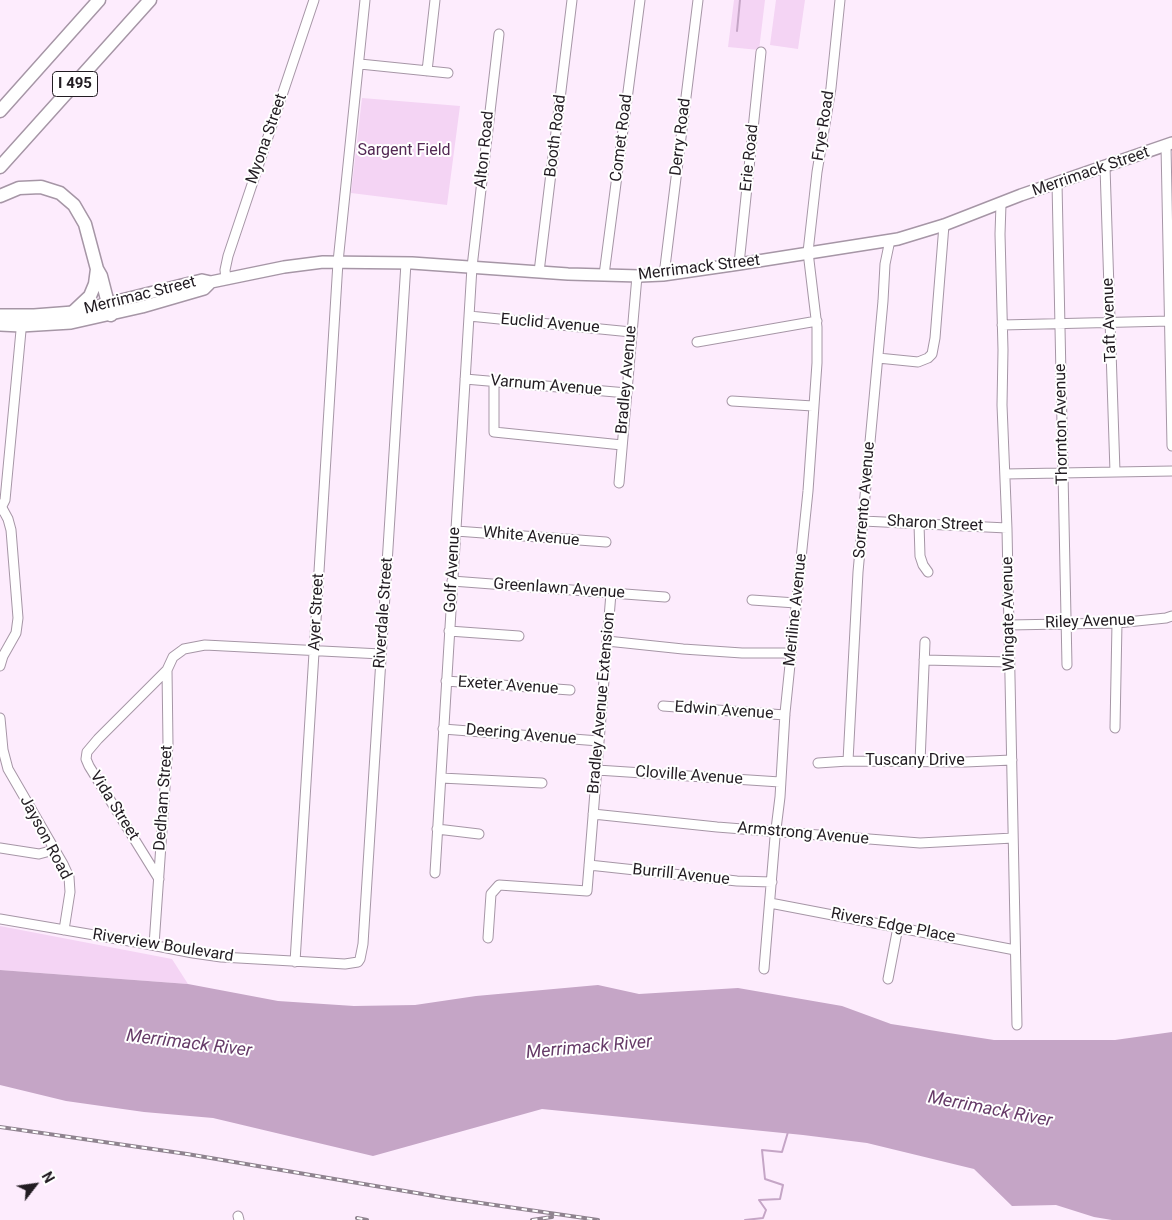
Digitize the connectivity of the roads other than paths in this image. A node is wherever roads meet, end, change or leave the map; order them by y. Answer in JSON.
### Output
{"nodes":[{"id":1,"x":100,"y":0,"type":"edge"},
{"id":2,"x":150,"y":0,"type":"edge"},
{"id":3,"x":314,"y":0,"type":"edge"},
{"id":4,"x":366,"y":0,"type":"edge"},
{"id":5,"x":435,"y":0,"type":"edge"},
{"id":6,"x":572,"y":0,"type":"edge"},
{"id":7,"x":640,"y":0,"type":"edge"},
{"id":8,"x":698,"y":0,"type":"edge"},
{"id":9,"x":840,"y":0,"type":"edge"},
{"id":10,"x":500,"y":34,"type":"dead end"},
{"id":11,"x":762,"y":52,"type":"dead end"},
{"id":12,"x":360,"y":64,"type":"junction"},
{"id":13,"x":38,"y":69,"type":"junction"},
{"id":14,"x":427,"y":71,"type":"junction"},
{"id":15,"x":448,"y":73,"type":"dead end"},
{"id":16,"x":0,"y":100,"type":"edge"},
{"id":17,"x":0,"y":111,"type":"edge"},
{"id":18,"x":1169,"y":144,"type":"edge"},
{"id":19,"x":0,"y":167,"type":"edge"},
{"id":20,"x":1105,"y":167,"type":"junction"},
{"id":21,"x":1058,"y":183,"type":"junction"},
{"id":22,"x":0,"y":196,"type":"edge"},
{"id":23,"x":1001,"y":204,"type":"junction"},
{"id":24,"x":944,"y":225,"type":"junction"},
{"id":25,"x":890,"y":240,"type":"junction"},
{"id":26,"x":808,"y":252,"type":"junction"},
{"id":27,"x":338,"y":262,"type":"junction"},
{"id":28,"x":406,"y":263,"type":"junction"},
{"id":29,"x":739,"y":264,"type":"junction"},
{"id":30,"x":472,"y":267,"type":"junction"},
{"id":31,"x":97,"y":269,"type":"junction"},
{"id":32,"x":539,"y":272,"type":"junction"},
{"id":33,"x":604,"y":275,"type":"junction"},
{"id":34,"x":664,"y":275,"type":"junction"},
{"id":35,"x":637,"y":276,"type":"junction"},
{"id":36,"x":226,"y":279,"type":"junction"},
{"id":37,"x":211,"y":282,"type":"joint"},
{"id":38,"x":109,"y":309,"type":"junction"},
{"id":39,"x":73,"y":312,"type":"junction"},
{"id":40,"x":0,"y":315,"type":"edge"},
{"id":41,"x":469,"y":316,"type":"junction"},
{"id":42,"x":22,"y":320,"type":"junction"},
{"id":43,"x":817,"y":320,"type":"junction"},
{"id":44,"x":1170,"y":322,"type":"junction"},
{"id":45,"x":1110,"y":323,"type":"junction"},
{"id":46,"x":1060,"y":324,"type":"junction"},
{"id":47,"x":0,"y":325,"type":"edge"},
{"id":48,"x":1002,"y":325,"type":"junction"},
{"id":49,"x":631,"y":332,"type":"junction"},
{"id":50,"x":697,"y":342,"type":"dead end"},
{"id":51,"x":878,"y":358,"type":"junction"},
{"id":52,"x":1171,"y":359,"type":"edge"},
{"id":53,"x":465,"y":379,"type":"junction"},
{"id":54,"x":494,"y":381,"type":"junction"},
{"id":55,"x":626,"y":393,"type":"junction"},
{"id":56,"x":732,"y":401,"type":"dead end"},
{"id":57,"x":813,"y":406,"type":"junction"},
{"id":58,"x":622,"y":445,"type":"junction"},
{"id":59,"x":1172,"y":446,"type":"edge"},
{"id":60,"x":1172,"y":471,"type":"edge"},
{"id":61,"x":1115,"y":472,"type":"junction"},
{"id":62,"x":1063,"y":473,"type":"junction"},
{"id":63,"x":1005,"y":474,"type":"junction"},
{"id":64,"x":619,"y":483,"type":"dead end"},
{"id":65,"x":1,"y":509,"type":"edge"},
{"id":66,"x":864,"y":520,"type":"junction"},
{"id":67,"x":919,"y":524,"type":"junction"},
{"id":68,"x":1007,"y":528,"type":"junction"},
{"id":69,"x":456,"y":531,"type":"junction"},
{"id":70,"x":606,"y":542,"type":"dead end"},
{"id":71,"x":928,"y":572,"type":"dead end"},
{"id":72,"x":452,"y":581,"type":"junction"},
{"id":73,"x":611,"y":593,"type":"junction"},
{"id":74,"x":665,"y":597,"type":"dead end"},
{"id":75,"x":752,"y":600,"type":"dead end"},
{"id":76,"x":796,"y":603,"type":"junction"},
{"id":77,"x":1172,"y":617,"type":"edge"},
{"id":78,"x":1117,"y":622,"type":"junction"},
{"id":79,"x":1066,"y":624,"type":"junction"},
{"id":80,"x":1009,"y":625,"type":"junction"},
{"id":81,"x":450,"y":631,"type":"junction"},
{"id":82,"x":518,"y":636,"type":"dead end"},
{"id":83,"x":607,"y":642,"type":"junction"},
{"id":84,"x":925,"y":642,"type":"dead end"},
{"id":85,"x":314,"y":651,"type":"junction"},
{"id":86,"x":791,"y":653,"type":"junction"},
{"id":87,"x":381,"y":654,"type":"junction"},
{"id":88,"x":2,"y":656,"type":"edge"},
{"id":89,"x":924,"y":660,"type":"junction"},
{"id":90,"x":1010,"y":662,"type":"junction"},
{"id":91,"x":0,"y":666,"type":"edge"},
{"id":92,"x":1067,"y":666,"type":"dead end"},
{"id":93,"x":166,"y":670,"type":"junction"},
{"id":94,"x":446,"y":681,"type":"junction"},
{"id":95,"x":570,"y":690,"type":"dead end"},
{"id":96,"x":663,"y":706,"type":"dead end"},
{"id":97,"x":785,"y":715,"type":"junction"},
{"id":98,"x":0,"y":718,"type":"edge"},
{"id":99,"x":1115,"y":728,"type":"dead end"},
{"id":100,"x":443,"y":729,"type":"junction"},
{"id":101,"x":599,"y":741,"type":"junction"},
{"id":102,"x":1012,"y":760,"type":"junction"},
{"id":103,"x":848,"y":761,"type":"junction"},
{"id":104,"x":920,"y":762,"type":"junction"},
{"id":105,"x":818,"y":763,"type":"dead end"},
{"id":106,"x":597,"y":770,"type":"junction"},
{"id":107,"x":440,"y":778,"type":"junction"},
{"id":108,"x":780,"y":782,"type":"junction"},
{"id":109,"x":542,"y":783,"type":"dead end"},
{"id":110,"x":593,"y":814,"type":"junction"},
{"id":111,"x":437,"y":829,"type":"junction"},
{"id":112,"x":776,"y":831,"type":"junction"},
{"id":113,"x":479,"y":834,"type":"dead end"},
{"id":114,"x":1013,"y":838,"type":"junction"},
{"id":115,"x":0,"y":848,"type":"edge"},
{"id":116,"x":54,"y":850,"type":"junction"},
{"id":117,"x":589,"y":864,"type":"junction"},
{"id":118,"x":435,"y":873,"type":"dead end"},
{"id":119,"x":159,"y":879,"type":"junction"},
{"id":120,"x":772,"y":882,"type":"junction"},
{"id":121,"x":770,"y":903,"type":"junction"},
{"id":122,"x":0,"y":919,"type":"edge"},
{"id":123,"x":898,"y":927,"type":"junction"},
{"id":124,"x":64,"y":930,"type":"junction"},
{"id":125,"x":488,"y":938,"type":"dead end"},
{"id":126,"x":154,"y":945,"type":"junction"},
{"id":127,"x":1015,"y":950,"type":"junction"},
{"id":128,"x":295,"y":962,"type":"junction"},
{"id":129,"x":358,"y":962,"type":"joint"},
{"id":130,"x":764,"y":969,"type":"dead end"},
{"id":131,"x":888,"y":979,"type":"dead end"},
{"id":132,"x":1017,"y":1025,"type":"dead end"}],
"edges":[{"from":1,"to":13,"type":"highway","number":"I 495"},
{"from":2,"to":19,"type":"highway","number":"I 495"},
{"from":3,"to":36,"type":"street","name":"Myona Street"},
{"from":4,"to":12,"type":"street","name":"Ayer Street"},
{"from":5,"to":14,"type":"street"},
{"from":6,"to":32,"type":"street","name":"Booth Road"},
{"from":7,"to":33,"type":"street","name":"Comet Road"},
{"from":8,"to":34,"type":"street","name":"Derry Road"},
{"from":9,"to":26,"type":"street","name":"Frye Road"},
{"from":10,"to":30,"type":"street","name":"Alton Road"},
{"from":11,"to":29,"type":"street","name":"Erie Road"},
{"from":12,"to":14,"type":"street"},
{"from":12,"to":27,"type":"street","name":"Ayer Street"},
{"from":13,"to":16,"type":"highway"},
{"from":13,"to":17,"type":"highway","number":"I 495"},
{"from":14,"to":15,"type":"street"},
{"from":18,"to":20,"type":"main road","name":"Merrimack Street"},
{"from":18,"to":44,"type":"street"},
{"from":20,"to":21,"type":"main road","name":"Merrimack Street"},
{"from":20,"to":45,"type":"street","name":"Taft Avenue"},
{"from":21,"to":23,"type":"main road","name":"Merrimack Street"},
{"from":21,"to":46,"type":"street","name":"Thornton Avenue"},
{"from":22,"to":31,"type":"highway"},
{"from":23,"to":24,"type":"main road","name":"Merrimack Street"},
{"from":23,"to":48,"type":"street","name":"Wingate Avenue"},
{"from":24,"to":25,"type":"main road","name":"Merrimack Street"},
{"from":24,"to":51,"type":"street"},
{"from":25,"to":26,"type":"main road","name":"Merrimack Street"},
{"from":25,"to":51,"type":"street","name":"Sorrento Avenue"},
{"from":26,"to":29,"type":"main road","name":"Merrimack Street"},
{"from":26,"to":43,"type":"street","name":"Meriline Avenue"},
{"from":27,"to":28,"type":"main road","name":"Merrimack Street"},
{"from":27,"to":36,"type":"main road","name":"Merrimack Street"},
{"from":27,"to":85,"type":"street","name":"Ayer Street"},
{"from":28,"to":30,"type":"main road","name":"Merrimack Street"},
{"from":28,"to":87,"type":"street","name":"Riverdale Street"},
{"from":29,"to":34,"type":"main road","name":"Merrimack Street"},
{"from":30,"to":32,"type":"main road","name":"Merrimack Street"},
{"from":30,"to":41,"type":"street","name":"Golf Avenue"},
{"from":31,"to":38,"type":"highway"},
{"from":31,"to":39,"type":"highway"},
{"from":32,"to":33,"type":"main road","name":"Merrimack Street"},
{"from":33,"to":35,"type":"main road","name":"Merrimack Street"},
{"from":34,"to":35,"type":"main road","name":"Merrimack Street"},
{"from":35,"to":49,"type":"street","name":"Bradley Avenue"},
{"from":36,"to":37,"type":"main road","name":"Merrimack Street"},
{"from":37,"to":38,"type":"main road","name":"Merrimac Street"},
{"from":38,"to":39,"type":"main road","name":"Merrimac Street"},
{"from":38,"to":42,"type":"main road","name":"Merrimac Street"},
{"from":39,"to":42,"type":"main road","name":"Merrimac Street"},
{"from":40,"to":42,"type":"main road","name":"Merrimac Street"},
{"from":41,"to":49,"type":"street","name":"Euclid Avenue"},
{"from":41,"to":53,"type":"street","name":"Golf Avenue"},
{"from":42,"to":47,"type":"main road","name":"Merrimac Street"},
{"from":42,"to":65,"type":"street"},
{"from":43,"to":50,"type":"street"},
{"from":43,"to":57,"type":"street","name":"Meriline Avenue"},
{"from":44,"to":45,"type":"street"},
{"from":44,"to":52,"type":"street"},
{"from":45,"to":46,"type":"street"},
{"from":45,"to":61,"type":"street","name":"Taft Avenue"},
{"from":46,"to":48,"type":"street"},
{"from":46,"to":62,"type":"street","name":"Thornton Avenue"},
{"from":48,"to":63,"type":"street","name":"Wingate Avenue"},
{"from":49,"to":55,"type":"street","name":"Bradley Avenue"},
{"from":51,"to":66,"type":"street","name":"Sorrento Avenue"},
{"from":52,"to":59,"type":"street"},
{"from":53,"to":54,"type":"street","name":"Varnum Avenue"},
{"from":53,"to":69,"type":"street","name":"Golf Avenue"},
{"from":54,"to":55,"type":"street","name":"Varnum Avenue"},
{"from":54,"to":58,"type":"street"},
{"from":55,"to":58,"type":"street","name":"Bradley Avenue"},
{"from":56,"to":57,"type":"street"},
{"from":57,"to":76,"type":"street","name":"Meriline Avenue"},
{"from":58,"to":64,"type":"street","name":"Bradley Avenue"},
{"from":60,"to":61,"type":"street"},
{"from":61,"to":62,"type":"street"},
{"from":62,"to":63,"type":"street"},
{"from":62,"to":79,"type":"street","name":"Thornton Avenue"},
{"from":63,"to":68,"type":"street","name":"Wingate Avenue"},
{"from":65,"to":88,"type":"street"},
{"from":66,"to":67,"type":"street","name":"Sharon Street"},
{"from":66,"to":103,"type":"street","name":"Sorrento Avenue"},
{"from":67,"to":68,"type":"street","name":"Sharon Street"},
{"from":67,"to":71,"type":"street"},
{"from":68,"to":80,"type":"street","name":"Wingate Avenue"},
{"from":69,"to":70,"type":"street","name":"White Avenue"},
{"from":69,"to":72,"type":"street","name":"Golf Avenue"},
{"from":72,"to":73,"type":"street","name":"Greenlawn Avenue"},
{"from":72,"to":81,"type":"street","name":"Golf Avenue"},
{"from":73,"to":74,"type":"street","name":"Greenlawn Avenue"},
{"from":73,"to":83,"type":"street","name":"Bradley Avenue Extension"},
{"from":75,"to":76,"type":"street"},
{"from":76,"to":86,"type":"street","name":"Meriline Avenue"},
{"from":77,"to":78,"type":"street","name":"Riley Avenue"},
{"from":78,"to":79,"type":"street","name":"Riley Avenue"},
{"from":78,"to":99,"type":"street"},
{"from":79,"to":80,"type":"street","name":"Riley Avenue"},
{"from":79,"to":92,"type":"street","name":"Thornton Avenue"},
{"from":80,"to":90,"type":"street","name":"Wingate Avenue"},
{"from":81,"to":82,"type":"street"},
{"from":81,"to":94,"type":"street","name":"Golf Avenue"},
{"from":83,"to":86,"type":"street"},
{"from":83,"to":101,"type":"street","name":"Bradley Avenue Extension"},
{"from":84,"to":89,"type":"street"},
{"from":85,"to":87,"type":"street"},
{"from":85,"to":93,"type":"street"},
{"from":85,"to":128,"type":"street","name":"Ayer Street"},
{"from":86,"to":97,"type":"street","name":"Meriline Avenue"},
{"from":87,"to":129,"type":"street","name":"Riverdale Street"},
{"from":88,"to":91,"type":"street"},
{"from":89,"to":90,"type":"street"},
{"from":89,"to":104,"type":"street"},
{"from":90,"to":102,"type":"street","name":"Wingate Avenue"},
{"from":93,"to":119,"type":"street","name":"Dedham Street"},
{"from":93,"to":119,"type":"street","name":"Vida Street"},
{"from":94,"to":95,"type":"street","name":"Exeter Avenue"},
{"from":94,"to":100,"type":"street","name":"Golf Avenue"},
{"from":96,"to":97,"type":"street","name":"Edwin Avenue"},
{"from":97,"to":108,"type":"street","name":"Meriline Avenue"},
{"from":98,"to":116,"type":"street","name":"Jayson Road"},
{"from":100,"to":101,"type":"street","name":"Deering Avenue"},
{"from":100,"to":107,"type":"street","name":"Golf Avenue"},
{"from":101,"to":106,"type":"street","name":"Bradley Avenue Extension"},
{"from":102,"to":104,"type":"street","name":"Tuscany Drive"},
{"from":102,"to":114,"type":"street","name":"Wingate Avenue"},
{"from":103,"to":104,"type":"street","name":"Tuscany Drive"},
{"from":103,"to":105,"type":"street","name":"Tuscany Drive"},
{"from":106,"to":108,"type":"street","name":"Cloville Avenue"},
{"from":106,"to":110,"type":"street","name":"Bradley Avenue Extension"},
{"from":107,"to":109,"type":"street"},
{"from":107,"to":111,"type":"street","name":"Golf Avenue"},
{"from":108,"to":112,"type":"street","name":"Meriline Avenue"},
{"from":110,"to":112,"type":"street","name":"Armstrong Avenue"},
{"from":110,"to":117,"type":"street"},
{"from":111,"to":113,"type":"street"},
{"from":111,"to":118,"type":"street","name":"Golf Avenue"},
{"from":112,"to":114,"type":"street","name":"Armstrong Avenue"},
{"from":112,"to":120,"type":"street","name":"Meriline Avenue"},
{"from":114,"to":127,"type":"street","name":"Wingate Avenue"},
{"from":115,"to":116,"type":"street"},
{"from":116,"to":124,"type":"street","name":"Jayson Road"},
{"from":117,"to":120,"type":"street","name":"Burrill Avenue"},
{"from":117,"to":125,"type":"street"},
{"from":119,"to":126,"type":"street","name":"Dedham Street"},
{"from":120,"to":121,"type":"street","name":"Meriline Avenue"},
{"from":121,"to":123,"type":"street","name":"Rivers Edge Place"},
{"from":121,"to":130,"type":"street","name":"Meriline Avenue"},
{"from":122,"to":124,"type":"street","name":"Riverview Boulevard"},
{"from":123,"to":127,"type":"street","name":"Rivers Edge Place"},
{"from":123,"to":131,"type":"street"},
{"from":124,"to":126,"type":"street","name":"Riverview Boulevard"},
{"from":126,"to":128,"type":"street","name":"Riverview Boulevard"},
{"from":127,"to":132,"type":"street","name":"Wingate Avenue"},
{"from":128,"to":129,"type":"street","name":"Riverview Boulevard"}]}
